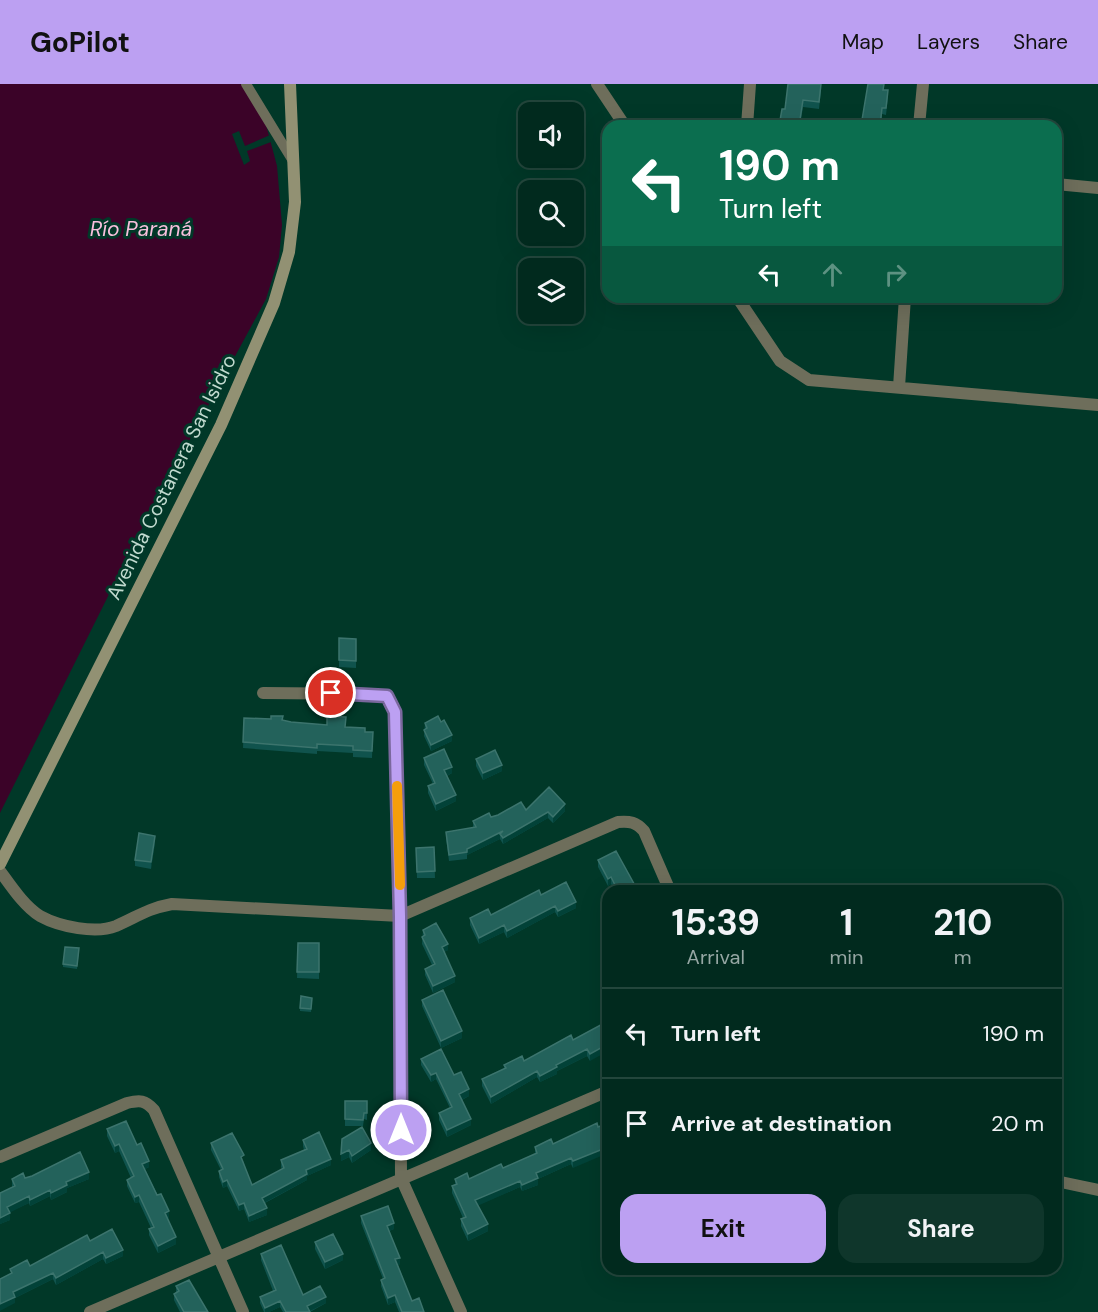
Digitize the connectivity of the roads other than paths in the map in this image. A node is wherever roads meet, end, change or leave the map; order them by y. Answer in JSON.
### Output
{"nodes":[{"id":1,"x":246,"y":84,"type":"edge"},
{"id":2,"x":290,"y":84,"type":"edge"},
{"id":3,"x":597,"y":84,"type":"edge"},
{"id":4,"x":750,"y":84,"type":"edge"},
{"id":5,"x":923,"y":84,"type":"edge"},
{"id":6,"x":621,"y":120,"type":"edge"},
{"id":7,"x":747,"y":120,"type":"edge"},
{"id":8,"x":920,"y":120,"type":"edge"},
{"id":9,"x":293,"y":161,"type":"junction"},
{"id":10,"x":1062,"y":185,"type":"edge"},
{"id":11,"x":1098,"y":188,"type":"edge"},
{"id":12,"x":741,"y":303,"type":"edge"},
{"id":13,"x":906,"y":303,"type":"edge"},
{"id":14,"x":899,"y":387,"type":"junction"},
{"id":15,"x":1098,"y":405,"type":"edge"},
{"id":16,"x":263,"y":693,"type":"dead end"},
{"id":17,"x":0,"y":864,"type":"edge"},
{"id":18,"x":0,"y":871,"type":"edge"},
{"id":19,"x":667,"y":885,"type":"edge"},
{"id":20,"x":400,"y":916,"type":"junction"},
{"id":21,"x":602,"y":1094,"type":"edge"},
{"id":22,"x":0,"y":1157,"type":"edge"},
{"id":23,"x":401,"y":1178,"type":"junction"},
{"id":24,"x":1062,"y":1182,"type":"edge"},
{"id":25,"x":1098,"y":1190,"type":"edge"},
{"id":26,"x":219,"y":1256,"type":"junction"},
{"id":27,"x":90,"y":1312,"type":"edge"},
{"id":28,"x":243,"y":1312,"type":"edge"},
{"id":29,"x":461,"y":1312,"type":"edge"}],
"edges":[{"from":1,"to":9,"type":"street"},
{"from":2,"to":9,"type":"main road","name":"Avenida Costanera San Isidro"},
{"from":3,"to":6,"type":"street"},
{"from":4,"to":7,"type":"street"},
{"from":5,"to":8,"type":"street"},
{"from":9,"to":17,"type":"main road","name":"Avenida Costanera San Isidro"},
{"from":10,"to":11,"type":"street"},
{"from":12,"to":14,"type":"street"},
{"from":13,"to":14,"type":"street"},
{"from":14,"to":15,"type":"street"},
{"from":16,"to":20,"type":"street"},
{"from":18,"to":20,"type":"street"},
{"from":19,"to":20,"type":"street"},
{"from":20,"to":23,"type":"street"},
{"from":21,"to":23,"type":"street"},
{"from":22,"to":26,"type":"street"},
{"from":23,"to":26,"type":"street"},
{"from":23,"to":29,"type":"street"},
{"from":24,"to":25,"type":"street"},
{"from":26,"to":27,"type":"street"},
{"from":26,"to":28,"type":"street"}]}
